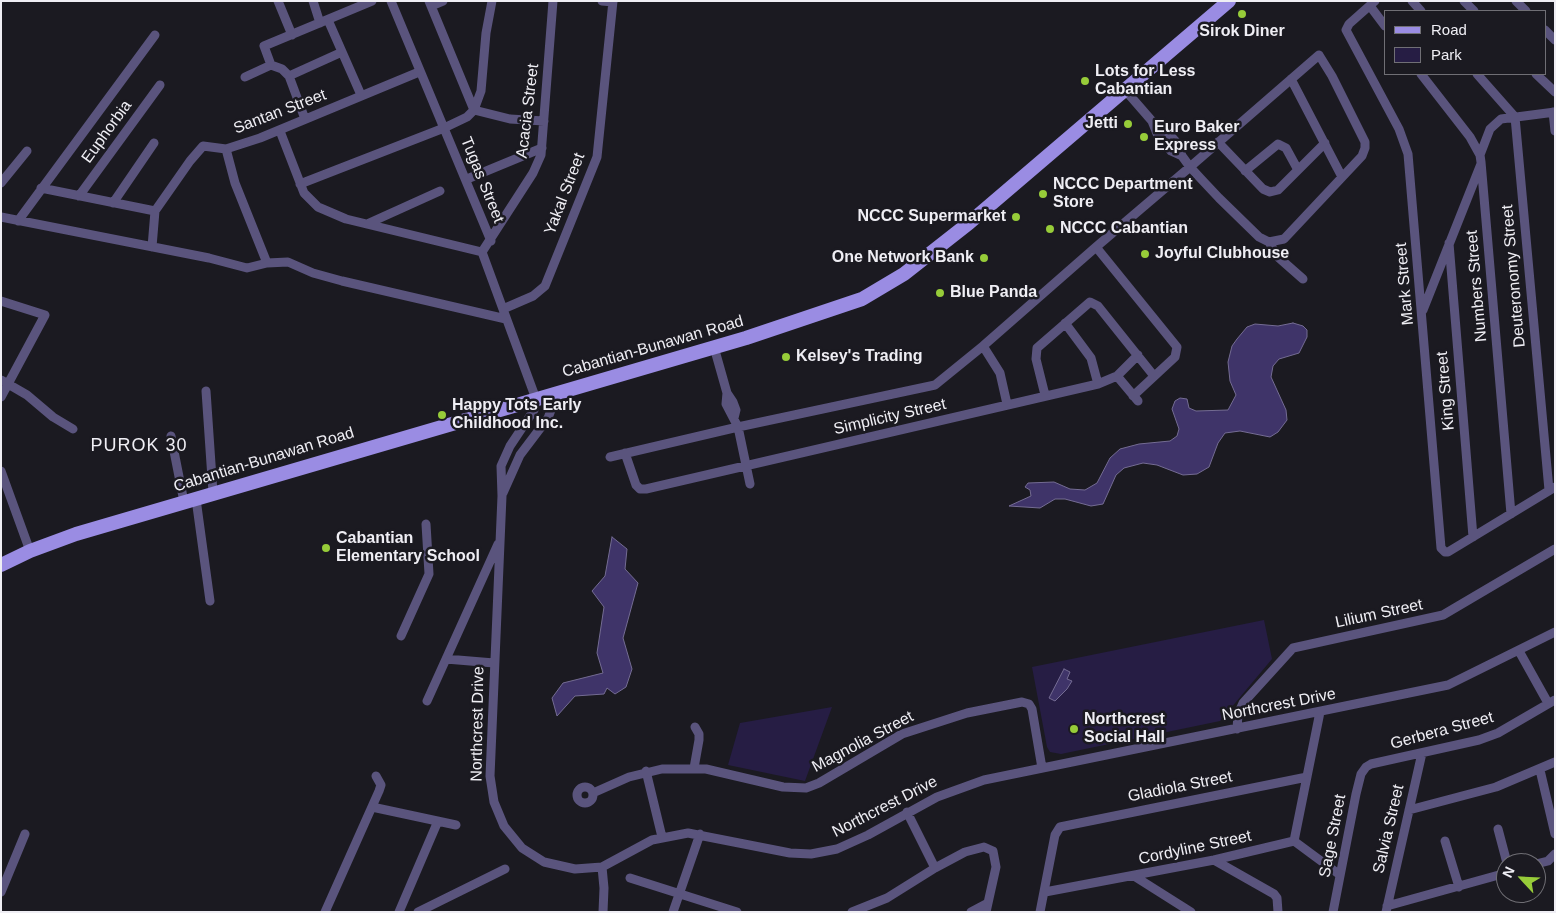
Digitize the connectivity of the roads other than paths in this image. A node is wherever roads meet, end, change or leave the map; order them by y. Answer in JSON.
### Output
{"nodes":[{"id":1,"x":278,"y":1,"type":"edge"},
{"id":2,"x":313,"y":1,"type":"edge"},
{"id":3,"x":372,"y":1,"type":"edge"},
{"id":4,"x":391,"y":1,"type":"edge"},
{"id":5,"x":443,"y":1,"type":"edge"},
{"id":6,"x":492,"y":1,"type":"edge"},
{"id":7,"x":554,"y":1,"type":"edge"},
{"id":8,"x":602,"y":1,"type":"edge"},
{"id":9,"x":1229,"y":1,"type":"edge"},
{"id":10,"x":1464,"y":1,"type":"edge"},
{"id":11,"x":1516,"y":1,"type":"edge"},
{"id":12,"x":613,"y":2,"type":"edge"},
{"id":13,"x":430,"y":4,"type":"edge"},
{"id":14,"x":1372,"y":4,"type":"edge"},
{"id":15,"x":352,"y":5,"type":"edge"},
{"id":16,"x":1473,"y":10,"type":"edge"},
{"id":17,"x":1525,"y":10,"type":"edge"},
{"id":18,"x":324,"y":21,"type":"junction"},
{"id":19,"x":1384,"y":24,"type":"edge"},
{"id":20,"x":1546,"y":31,"type":"edge"},
{"id":21,"x":154,"y":35,"type":"dead end"},
{"id":22,"x":292,"y":35,"type":"junction"},
{"id":23,"x":1555,"y":40,"type":"edge"},
{"id":24,"x":342,"y":52,"type":"junction"},
{"id":25,"x":271,"y":65,"type":"junction"},
{"id":26,"x":419,"y":72,"type":"junction"},
{"id":27,"x":1422,"y":75,"type":"edge"},
{"id":28,"x":1478,"y":75,"type":"edge"},
{"id":29,"x":1537,"y":75,"type":"edge"},
{"id":30,"x":288,"y":76,"type":"junction"},
{"id":31,"x":245,"y":77,"type":"dead end"},
{"id":32,"x":1291,"y":79,"type":"junction"},
{"id":33,"x":160,"y":85,"type":"dead end"},
{"id":34,"x":1125,"y":90,"type":"junction"},
{"id":35,"x":1555,"y":92,"type":"edge"},
{"id":36,"x":361,"y":95,"type":"junction"},
{"id":37,"x":474,"y":110,"type":"junction"},
{"id":38,"x":1554,"y":112,"type":"edge"},
{"id":39,"x":1515,"y":117,"type":"junction"},
{"id":40,"x":305,"y":119,"type":"junction"},
{"id":41,"x":544,"y":121,"type":"junction"},
{"id":42,"x":444,"y":128,"type":"junction"},
{"id":43,"x":280,"y":131,"type":"junction"},
{"id":44,"x":1555,"y":131,"type":"edge"},
{"id":45,"x":1218,"y":142,"type":"junction"},
{"id":46,"x":154,"y":143,"type":"dead end"},
{"id":47,"x":1325,"y":143,"type":"junction"},
{"id":48,"x":226,"y":148,"type":"junction"},
{"id":49,"x":542,"y":148,"type":"junction"},
{"id":50,"x":27,"y":151,"type":"dead end"},
{"id":51,"x":1481,"y":158,"type":"junction"},
{"id":52,"x":1190,"y":167,"type":"junction"},
{"id":53,"x":1298,"y":170,"type":"junction"},
{"id":54,"x":1246,"y":171,"type":"junction"},
{"id":55,"x":1342,"y":177,"type":"junction"},
{"id":56,"x":466,"y":179,"type":"junction"},
{"id":57,"x":1,"y":183,"type":"edge"},
{"id":58,"x":300,"y":184,"type":"junction"},
{"id":59,"x":41,"y":188,"type":"junction"},
{"id":60,"x":440,"y":191,"type":"dead end"},
{"id":61,"x":79,"y":196,"type":"junction"},
{"id":62,"x":113,"y":203,"type":"junction"},
{"id":63,"x":155,"y":211,"type":"junction"},
{"id":64,"x":1,"y":217,"type":"edge"},
{"id":65,"x":18,"y":221,"type":"junction"},
{"id":66,"x":367,"y":224,"type":"junction"},
{"id":67,"x":491,"y":241,"type":"junction"},
{"id":68,"x":1269,"y":242,"type":"junction"},
{"id":69,"x":1449,"y":243,"type":"junction"},
{"id":70,"x":152,"y":247,"type":"junction"},
{"id":71,"x":1096,"y":247,"type":"junction"},
{"id":72,"x":482,"y":252,"type":"junction"},
{"id":73,"x":267,"y":263,"type":"junction"},
{"id":74,"x":1303,"y":279,"type":"dead end"},
{"id":75,"x":1,"y":301,"type":"edge"},
{"id":76,"x":503,"y":309,"type":"junction"},
{"id":77,"x":1422,"y":312,"type":"junction"},
{"id":78,"x":506,"y":319,"type":"junction"},
{"id":79,"x":1065,"y":323,"type":"junction"},
{"id":80,"x":983,"y":346,"type":"junction"},
{"id":81,"x":714,"y":347,"type":"junction"},
{"id":82,"x":1138,"y":356,"type":"junction"},
{"id":83,"x":1117,"y":376,"type":"junction"},
{"id":84,"x":1154,"y":376,"type":"junction"},
{"id":85,"x":5,"y":382,"type":"edge"},
{"id":86,"x":1098,"y":384,"type":"junction"},
{"id":87,"x":206,"y":391,"type":"dead end"},
{"id":88,"x":554,"y":394,"type":"junction"},
{"id":89,"x":1045,"y":395,"type":"junction"},
{"id":90,"x":1,"y":397,"type":"edge"},
{"id":91,"x":536,"y":399,"type":"junction"},
{"id":92,"x":1007,"y":404,"type":"junction"},
{"id":93,"x":736,"y":422,"type":"junction"},
{"id":94,"x":74,"y":429,"type":"dead end"},
{"id":95,"x":520,"y":429,"type":"junction"},
{"id":96,"x":171,"y":436,"type":"dead end"},
{"id":97,"x":532,"y":440,"type":"junction"},
{"id":98,"x":625,"y":453,"type":"junction"},
{"id":99,"x":610,"y":457,"type":"dead end"},
{"id":100,"x":746,"y":466,"type":"junction"},
{"id":101,"x":1,"y":471,"type":"edge"},
{"id":102,"x":750,"y":484,"type":"dead end"},
{"id":103,"x":1552,"y":488,"type":"edge"},
{"id":104,"x":213,"y":493,"type":"junction"},
{"id":105,"x":502,"y":496,"type":"junction"},
{"id":106,"x":190,"y":500,"type":"junction"},
{"id":107,"x":1511,"y":514,"type":"junction"},
{"id":108,"x":426,"y":524,"type":"dead end"},
{"id":109,"x":1473,"y":536,"type":"junction"},
{"id":110,"x":500,"y":539,"type":"junction"},
{"id":111,"x":1555,"y":549,"type":"edge"},
{"id":112,"x":30,"y":550,"type":"junction"},
{"id":113,"x":1,"y":565,"type":"edge"},
{"id":114,"x":210,"y":601,"type":"dead end"},
{"id":115,"x":1555,"y":632,"type":"edge"},
{"id":116,"x":401,"y":636,"type":"dead end"},
{"id":117,"x":1519,"y":651,"type":"junction"},
{"id":118,"x":446,"y":658,"type":"junction"},
{"id":119,"x":494,"y":663,"type":"junction"},
{"id":120,"x":427,"y":701,"type":"dead end"},
{"id":121,"x":1552,"y":701,"type":"edge"},
{"id":122,"x":1320,"y":712,"type":"junction"},
{"id":123,"x":695,"y":727,"type":"dead end"},
{"id":124,"x":1237,"y":729,"type":"junction"},
{"id":125,"x":1422,"y":753,"type":"junction"},
{"id":126,"x":1555,"y":762,"type":"edge"},
{"id":127,"x":1366,"y":767,"type":"joint"},
{"id":128,"x":694,"y":768,"type":"junction"},
{"id":129,"x":1042,"y":768,"type":"junction"},
{"id":130,"x":1540,"y":770,"type":"junction"},
{"id":131,"x":646,"y":771,"type":"junction"},
{"id":132,"x":376,"y":776,"type":"dead end"},
{"id":133,"x":1307,"y":777,"type":"junction"},
{"id":134,"x":593,"y":793,"type":"dead end"},
{"id":135,"x":372,"y":807,"type":"junction"},
{"id":136,"x":1409,"y":810,"type":"junction"},
{"id":137,"x":907,"y":812,"type":"junction"},
{"id":138,"x":438,"y":821,"type":"junction"},
{"id":139,"x":456,"y":825,"type":"dead end"},
{"id":140,"x":1498,"y":829,"type":"dead end"},
{"id":141,"x":25,"y":834,"type":"dead end"},
{"id":142,"x":700,"y":834,"type":"junction"},
{"id":143,"x":1555,"y":834,"type":"edge"},
{"id":144,"x":662,"y":837,"type":"junction"},
{"id":145,"x":1294,"y":841,"type":"junction"},
{"id":146,"x":1445,"y":841,"type":"dead end"},
{"id":147,"x":1000,"y":844,"type":"dead end"},
{"id":148,"x":993,"y":851,"type":"junction"},
{"id":149,"x":1504,"y":853,"type":"edge"},
{"id":150,"x":1214,"y":860,"type":"junction"},
{"id":151,"x":602,"y":867,"type":"junction"},
{"id":152,"x":935,"y":868,"type":"junction"},
{"id":153,"x":505,"y":869,"type":"dead end"},
{"id":154,"x":1134,"y":876,"type":"junction"},
{"id":155,"x":1340,"y":876,"type":"junction"},
{"id":156,"x":1496,"y":876,"type":"edge"},
{"id":157,"x":630,"y":878,"type":"dead end"},
{"id":158,"x":1458,"y":887,"type":"junction"},
{"id":159,"x":1,"y":892,"type":"edge"},
{"id":160,"x":1045,"y":892,"type":"junction"},
{"id":161,"x":678,"y":895,"type":"junction"},
{"id":162,"x":987,"y":907,"type":"edge"},
{"id":163,"x":1386,"y":909,"type":"edge"},
{"id":164,"x":326,"y":912,"type":"edge"},
{"id":165,"x":399,"y":912,"type":"edge"},
{"id":166,"x":418,"y":912,"type":"edge"},
{"id":167,"x":602,"y":912,"type":"edge"},
{"id":168,"x":673,"y":912,"type":"edge"},
{"id":169,"x":737,"y":912,"type":"edge"},
{"id":170,"x":852,"y":912,"type":"edge"},
{"id":171,"x":971,"y":912,"type":"edge"},
{"id":172,"x":1040,"y":912,"type":"edge"},
{"id":173,"x":1191,"y":912,"type":"edge"},
{"id":174,"x":1278,"y":912,"type":"edge"},
{"id":175,"x":1333,"y":912,"type":"edge"}],
"edges":[{"from":1,"to":22,"type":"street"},
{"from":2,"to":18,"type":"street"},
{"from":3,"to":15,"type":"street"},
{"from":4,"to":26,"type":"street","name":"Tugas Street"},
{"from":5,"to":13,"type":"street"},
{"from":6,"to":37,"type":"street"},
{"from":7,"to":41,"type":"street","name":"Acacia Street"},
{"from":8,"to":12,"type":"street"},
{"from":9,"to":34,"type":"main road","name":"Cabantian-Bunawan Road"},
{"from":10,"to":16,"type":"street"},
{"from":11,"to":17,"type":"street"},
{"from":12,"to":76,"type":"street","name":"Yakal Street"},
{"from":13,"to":37,"type":"street"},
{"from":14,"to":19,"type":"street"},
{"from":14,"to":77,"type":"street","name":"Mark Street"},
{"from":15,"to":18,"type":"street"},
{"from":18,"to":22,"type":"street"},
{"from":18,"to":24,"type":"street"},
{"from":20,"to":23,"type":"street"},
{"from":21,"to":59,"type":"street"},
{"from":22,"to":25,"type":"street"},
{"from":24,"to":30,"type":"street"},
{"from":24,"to":36,"type":"street"},
{"from":25,"to":30,"type":"street"},
{"from":25,"to":31,"type":"street"},
{"from":26,"to":36,"type":"street","name":"Santan Street"},
{"from":26,"to":42,"type":"street","name":"Tugas Street"},
{"from":27,"to":51,"type":"street","name":"Numbers Street"},
{"from":28,"to":39,"type":"street"},
{"from":29,"to":35,"type":"street"},
{"from":30,"to":40,"type":"street"},
{"from":32,"to":45,"type":"street"},
{"from":32,"to":47,"type":"street"},
{"from":32,"to":55,"type":"street"},
{"from":33,"to":61,"type":"street","name":"Euphorbia"},
{"from":34,"to":52,"type":"street"},
{"from":34,"to":81,"type":"main road","name":"Cabantian-Bunawan Road"},
{"from":36,"to":40,"type":"street","name":"Santan Street"},
{"from":37,"to":41,"type":"street"},
{"from":37,"to":42,"type":"street"},
{"from":38,"to":39,"type":"street"},
{"from":38,"to":44,"type":"street"},
{"from":39,"to":51,"type":"street"},
{"from":39,"to":103,"type":"street","name":"Deuteronomy Street"},
{"from":40,"to":43,"type":"street","name":"Santan Street"},
{"from":41,"to":49,"type":"street","name":"Acacia Street"},
{"from":42,"to":56,"type":"street","name":"Tugas Street"},
{"from":42,"to":58,"type":"street"},
{"from":43,"to":48,"type":"street","name":"Santan Street"},
{"from":43,"to":58,"type":"street"},
{"from":45,"to":52,"type":"street"},
{"from":45,"to":54,"type":"street"},
{"from":46,"to":62,"type":"street"},
{"from":47,"to":53,"type":"street"},
{"from":47,"to":55,"type":"street"},
{"from":48,"to":63,"type":"street","name":"Santan Street"},
{"from":48,"to":73,"type":"street"},
{"from":49,"to":56,"type":"street"},
{"from":49,"to":67,"type":"street","name":"Acacia Street"},
{"from":50,"to":57,"type":"street"},
{"from":51,"to":69,"type":"street"},
{"from":51,"to":107,"type":"street","name":"Numbers Street"},
{"from":52,"to":68,"type":"street"},
{"from":52,"to":71,"type":"street"},
{"from":53,"to":54,"type":"street"},
{"from":53,"to":54,"type":"street"},
{"from":55,"to":68,"type":"street"},
{"from":56,"to":67,"type":"street","name":"Tugas Street"},
{"from":58,"to":66,"type":"street"},
{"from":59,"to":61,"type":"street"},
{"from":59,"to":65,"type":"street"},
{"from":60,"to":66,"type":"street"},
{"from":61,"to":62,"type":"street"},
{"from":62,"to":63,"type":"street"},
{"from":63,"to":70,"type":"street","name":"Santan Street"},
{"from":64,"to":65,"type":"street"},
{"from":65,"to":70,"type":"street"},
{"from":66,"to":72,"type":"street"},
{"from":67,"to":72,"type":"street","name":"Tugas Street"},
{"from":68,"to":74,"type":"street"},
{"from":69,"to":77,"type":"street"},
{"from":69,"to":109,"type":"street","name":"King Street"},
{"from":70,"to":73,"type":"street"},
{"from":71,"to":80,"type":"street"},
{"from":71,"to":84,"type":"street"},
{"from":72,"to":76,"type":"street"},
{"from":73,"to":78,"type":"street"},
{"from":75,"to":85,"type":"street"},
{"from":76,"to":78,"type":"street"},
{"from":77,"to":109,"type":"street","name":"Mark Street"},
{"from":78,"to":91,"type":"street"},
{"from":79,"to":82,"type":"street"},
{"from":79,"to":86,"type":"street"},
{"from":79,"to":89,"type":"street"},
{"from":80,"to":92,"type":"street"},
{"from":80,"to":93,"type":"street"},
{"from":81,"to":88,"type":"main road","name":"Cabantian-Bunawan Road"},
{"from":81,"to":93,"type":"street"},
{"from":82,"to":83,"type":"street","name":"Simplicity Street"},
{"from":82,"to":84,"type":"street"},
{"from":83,"to":84,"type":"street"},
{"from":83,"to":86,"type":"street","name":"Simplicity Street"},
{"from":85,"to":90,"type":"street"},
{"from":85,"to":94,"type":"street"},
{"from":86,"to":89,"type":"street","name":"Simplicity Street"},
{"from":87,"to":104,"type":"street"},
{"from":88,"to":91,"type":"main road","name":"Cabantian-Bunawan Road"},
{"from":88,"to":97,"type":"street","name":"Northcrest Drive"},
{"from":89,"to":92,"type":"street","name":"Simplicity Street"},
{"from":91,"to":95,"type":"street","name":"Northcrest Drive"},
{"from":91,"to":104,"type":"main road","name":"Cabantian-Bunawan Road"},
{"from":92,"to":100,"type":"street","name":"Simplicity Street"},
{"from":93,"to":98,"type":"street"},
{"from":93,"to":100,"type":"street"},
{"from":95,"to":97,"type":"street"},
{"from":95,"to":105,"type":"street","name":"Northcrest Drive"},
{"from":96,"to":106,"type":"street"},
{"from":97,"to":105,"type":"street","name":"Northcrest Drive"},
{"from":98,"to":99,"type":"street"},
{"from":98,"to":100,"type":"street","name":"Simplicity Street"},
{"from":100,"to":102,"type":"street"},
{"from":101,"to":112,"type":"street"},
{"from":103,"to":107,"type":"street"},
{"from":104,"to":106,"type":"main road","name":"Cabantian-Bunawan Road"},
{"from":105,"to":110,"type":"street","name":"Northcrest Drive"},
{"from":106,"to":112,"type":"main road","name":"Cabantian-Bunawan Road"},
{"from":106,"to":114,"type":"street"},
{"from":107,"to":109,"type":"street"},
{"from":108,"to":116,"type":"street"},
{"from":110,"to":118,"type":"street"},
{"from":110,"to":119,"type":"street","name":"Northcrest Drive"},
{"from":111,"to":124,"type":"street","name":"Lilium Street"},
{"from":112,"to":113,"type":"main road","name":"Cabantian-Bunawan Road"},
{"from":115,"to":117,"type":"street","name":"Northcrest Drive"},
{"from":117,"to":121,"type":"street"},
{"from":117,"to":122,"type":"street","name":"Northcrest Drive"},
{"from":118,"to":119,"type":"street"},
{"from":118,"to":120,"type":"street"},
{"from":119,"to":151,"type":"street","name":"Northcrest Drive"},
{"from":121,"to":125,"type":"street","name":"Gerbera Street"},
{"from":122,"to":124,"type":"street","name":"Northcrest Drive"},
{"from":122,"to":133,"type":"street"},
{"from":123,"to":128,"type":"street"},
{"from":124,"to":129,"type":"street","name":"Northcrest Drive"},
{"from":125,"to":127,"type":"street","name":"Gerbera Street"},
{"from":125,"to":136,"type":"street","name":"Salvia Street"},
{"from":126,"to":130,"type":"street"},
{"from":127,"to":155,"type":"street","name":"Sage Street"},
{"from":128,"to":129,"type":"street","name":"Magnolia Street"},
{"from":128,"to":131,"type":"street","name":"Magnolia Street"},
{"from":129,"to":137,"type":"street","name":"Northcrest Drive"},
{"from":130,"to":136,"type":"street"},
{"from":130,"to":143,"type":"street"},
{"from":131,"to":134,"type":"street","name":"Magnolia Street"},
{"from":131,"to":144,"type":"street"},
{"from":132,"to":135,"type":"street"},
{"from":133,"to":145,"type":"street"},
{"from":133,"to":160,"type":"street","name":"Gladiola Street"},
{"from":135,"to":138,"type":"street"},
{"from":135,"to":164,"type":"street"},
{"from":136,"to":163,"type":"street","name":"Salvia Street"},
{"from":137,"to":142,"type":"street","name":"Northcrest Drive"},
{"from":137,"to":152,"type":"street"},
{"from":138,"to":139,"type":"street"},
{"from":138,"to":165,"type":"street"},
{"from":140,"to":149,"type":"street"},
{"from":141,"to":159,"type":"street"},
{"from":142,"to":144,"type":"street","name":"Northcrest Drive"},
{"from":142,"to":161,"type":"street"},
{"from":144,"to":151,"type":"street","name":"Northcrest Drive"},
{"from":145,"to":150,"type":"street","name":"Cordyline Street"},
{"from":145,"to":155,"type":"street"},
{"from":146,"to":158,"type":"street"},
{"from":147,"to":148,"type":"street"},
{"from":148,"to":152,"type":"street"},
{"from":148,"to":162,"type":"street"},
{"from":150,"to":154,"type":"street","name":"Cordyline Street"},
{"from":150,"to":174,"type":"street"},
{"from":151,"to":167,"type":"street"},
{"from":152,"to":170,"type":"street"},
{"from":153,"to":166,"type":"street"},
{"from":154,"to":160,"type":"street","name":"Cordyline Street"},
{"from":154,"to":173,"type":"street"},
{"from":155,"to":175,"type":"street","name":"Sage Street"},
{"from":156,"to":158,"type":"street"},
{"from":157,"to":161,"type":"street"},
{"from":158,"to":163,"type":"street"},
{"from":160,"to":172,"type":"street"},
{"from":161,"to":168,"type":"street"},
{"from":161,"to":169,"type":"street"},
{"from":162,"to":171,"type":"street"}]}
